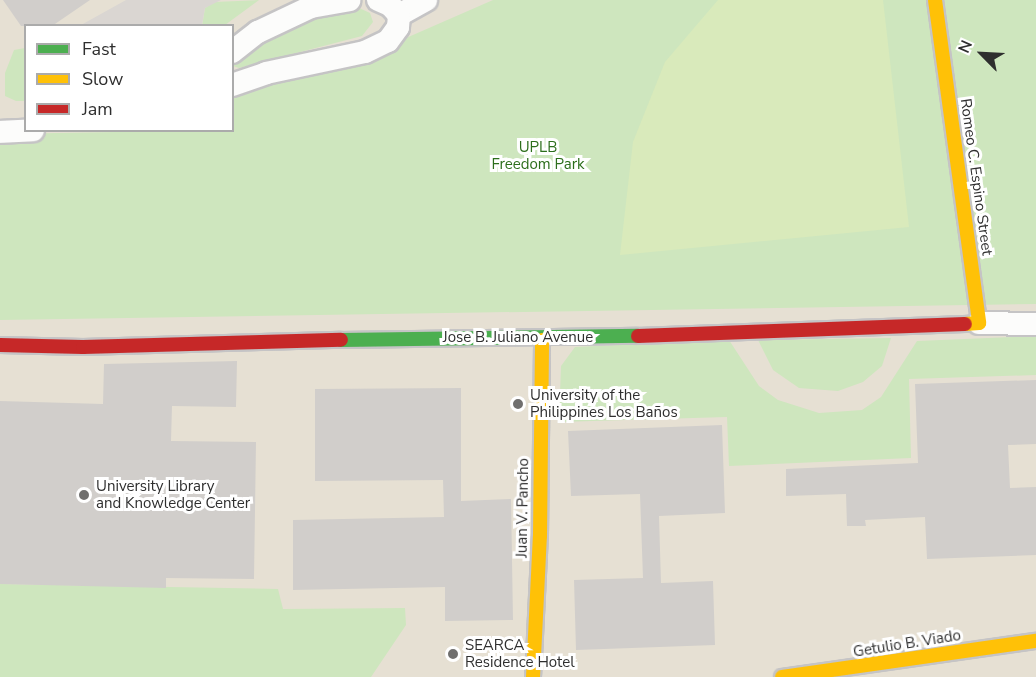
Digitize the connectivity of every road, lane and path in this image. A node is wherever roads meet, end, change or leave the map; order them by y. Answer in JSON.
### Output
{"nodes":[{"id":1,"x":349,"y":0,"type":"edge"},
{"id":2,"x":378,"y":0,"type":"edge"},
{"id":3,"x":426,"y":0,"type":"edge"},
{"id":4,"x":935,"y":0,"type":"edge"},
{"id":5,"x":399,"y":15,"type":"junction"},
{"id":6,"x":234,"y":50,"type":"edge"},
{"id":7,"x":234,"y":84,"type":"edge"},
{"id":8,"x":24,"y":131,"type":"edge"},
{"id":9,"x":0,"y":132,"type":"edge"},
{"id":10,"x":979,"y":323,"type":"junction"},
{"id":11,"x":1036,"y":324,"type":"edge"},
{"id":12,"x":542,"y":340,"type":"junction"},
{"id":13,"x":0,"y":345,"type":"edge"},
{"id":14,"x":1036,"y":641,"type":"edge"},
{"id":15,"x":533,"y":677,"type":"edge"},
{"id":16,"x":782,"y":677,"type":"edge"}],
"edges":[{"from":1,"to":6,"type":"street"},
{"from":2,"to":5,"type":"street"},
{"from":3,"to":5,"type":"street"},
{"from":4,"to":10,"type":"street","name":"Romeo C. Espino Street"},
{"from":5,"to":7,"type":"street"},
{"from":8,"to":9,"type":"street"},
{"from":10,"to":11,"type":"street","name":"Jose B. Juliano Avenue"},
{"from":10,"to":12,"type":"street","name":"Jose B. Juliano Avenue"},
{"from":12,"to":13,"type":"street","name":"Jose B. Juliano Avenue"},
{"from":12,"to":15,"type":"street","name":"Juan V. Pancho"},
{"from":14,"to":16,"type":"street","name":"Getulio B. Viado"}]}
